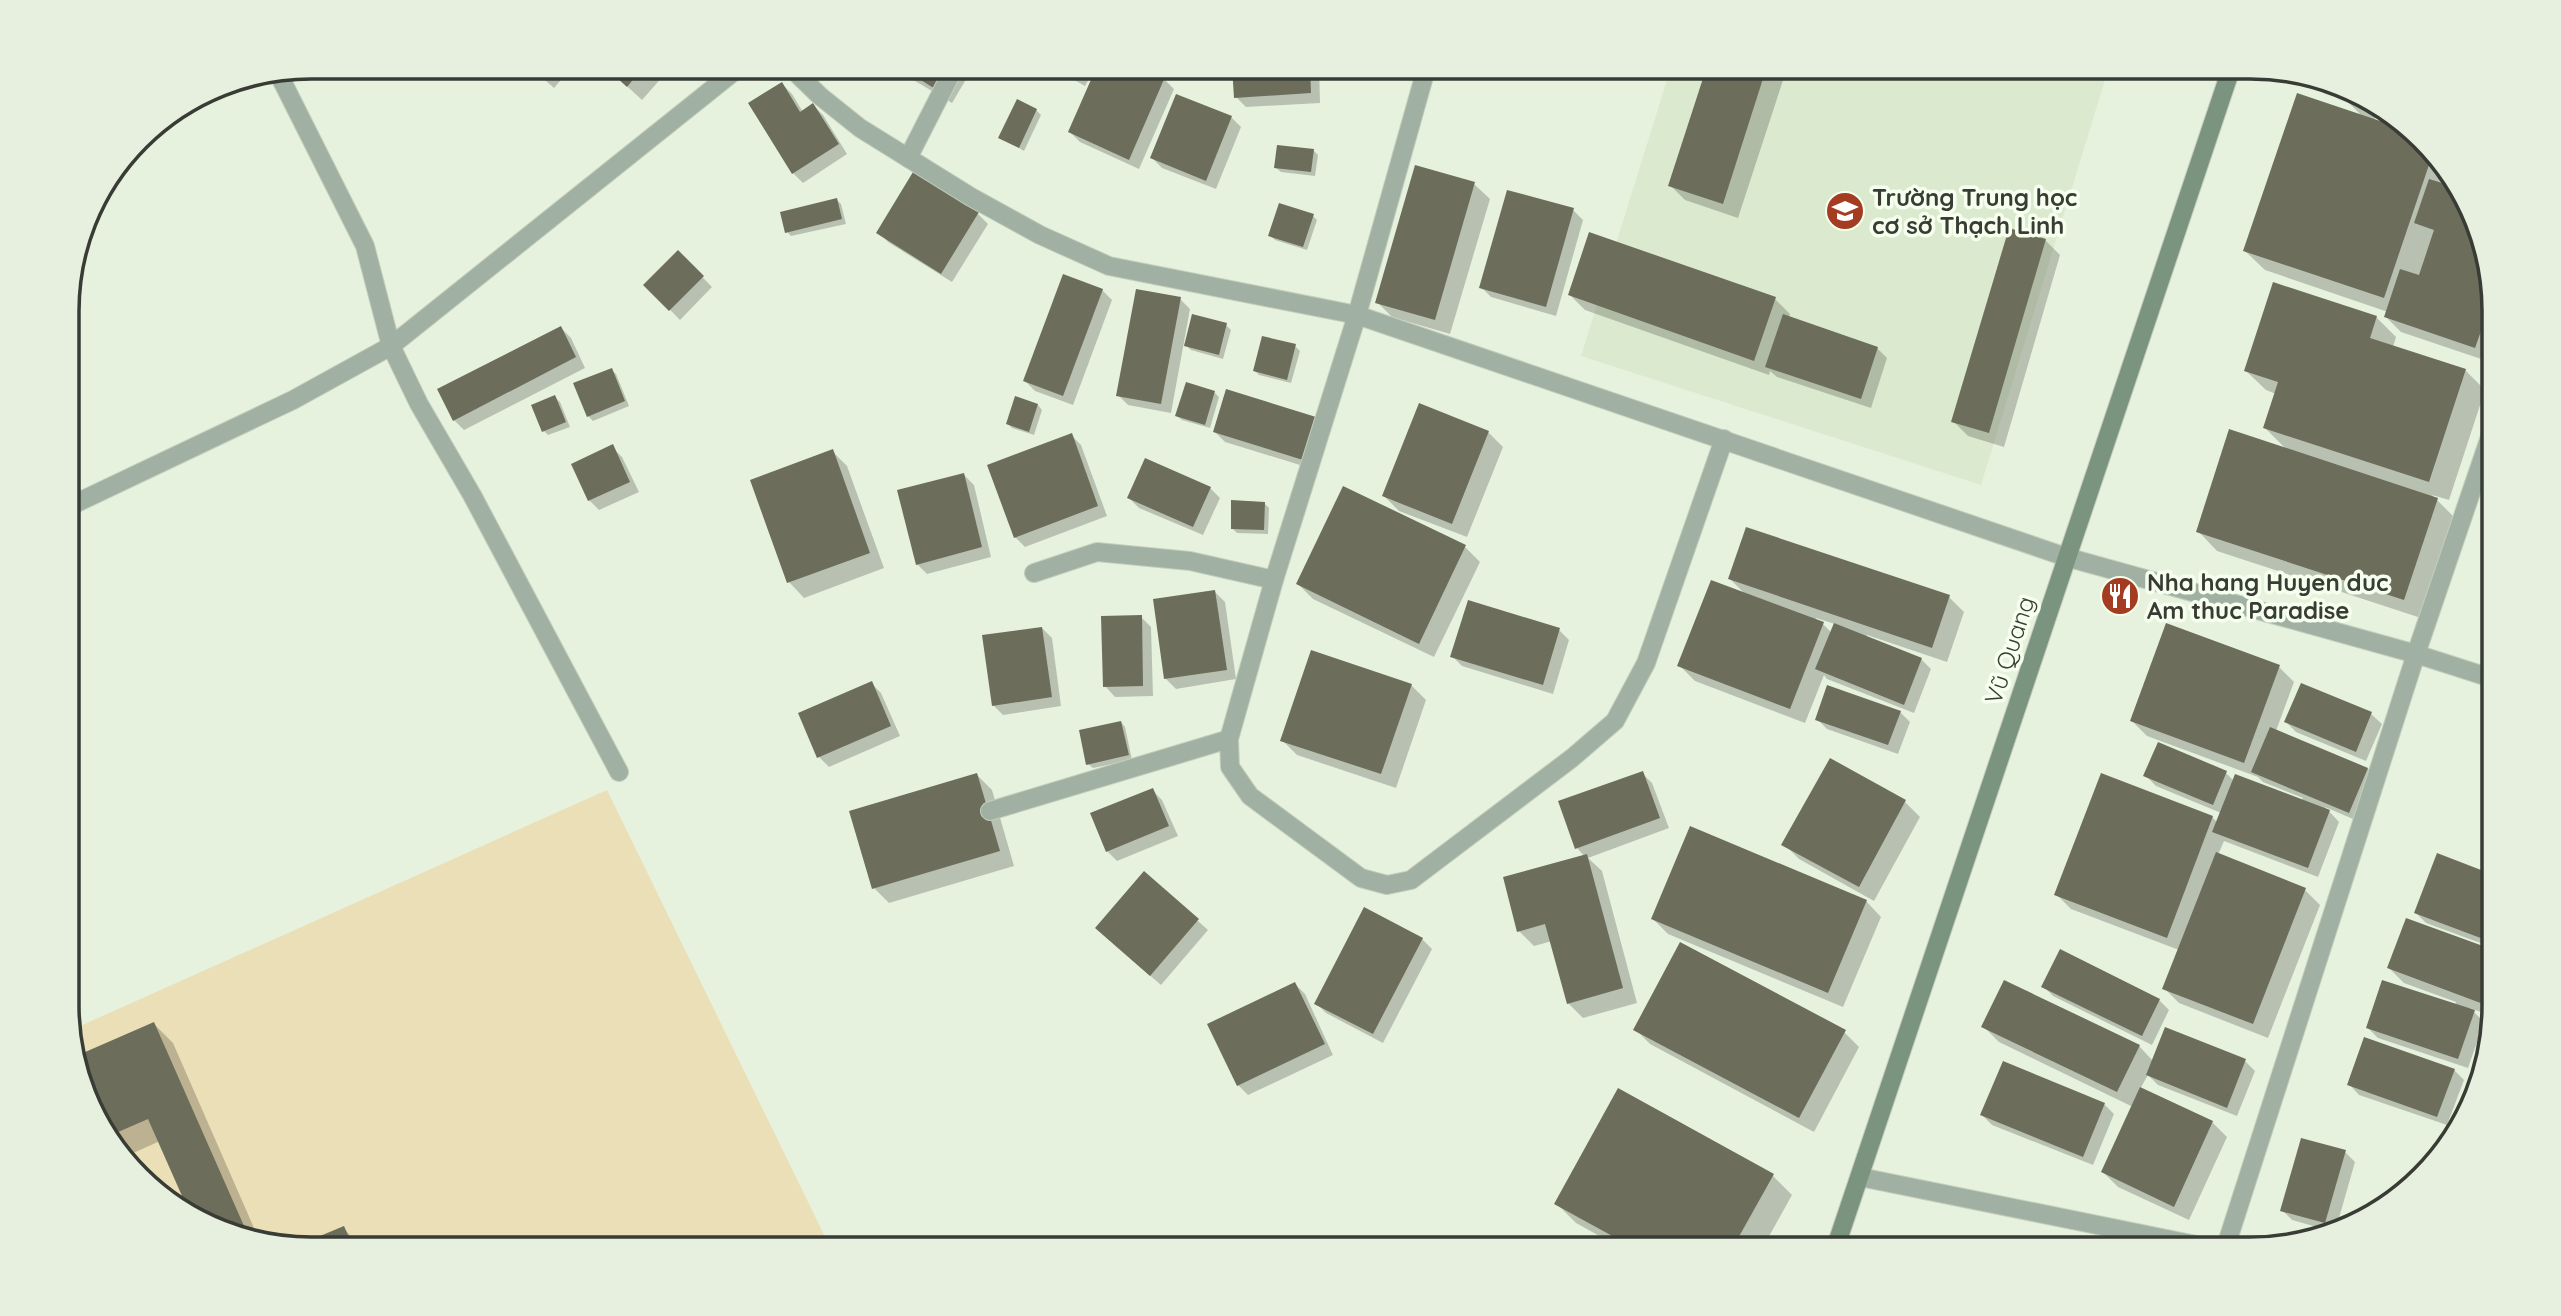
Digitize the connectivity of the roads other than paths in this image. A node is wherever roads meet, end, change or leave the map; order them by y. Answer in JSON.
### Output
{"nodes":[{"id":1,"x":725,"y":79,"type":"edge"},
{"id":2,"x":802,"y":79,"type":"edge"},
{"id":3,"x":948,"y":79,"type":"edge"},
{"id":4,"x":1423,"y":79,"type":"edge"},
{"id":5,"x":2228,"y":79,"type":"edge"},
{"id":6,"x":282,"y":81,"type":"edge"},
{"id":7,"x":908,"y":158,"type":"junction"},
{"id":8,"x":1357,"y":315,"type":"junction"},
{"id":9,"x":391,"y":346,"type":"junction"},
{"id":10,"x":1724,"y":439,"type":"junction"},
{"id":11,"x":2482,"y":460,"type":"edge"},
{"id":12,"x":79,"y":502,"type":"edge"},
{"id":13,"x":2066,"y":557,"type":"junction"},
{"id":14,"x":1034,"y":573,"type":"dead end"},
{"id":15,"x":1275,"y":580,"type":"junction"},
{"id":16,"x":2416,"y":654,"type":"junction"},
{"id":17,"x":2482,"y":675,"type":"edge"},
{"id":18,"x":1229,"y":739,"type":"junction"},
{"id":19,"x":619,"y":772,"type":"dead end"},
{"id":20,"x":990,"y":811,"type":"dead end"},
{"id":21,"x":1860,"y":1177,"type":"junction"},
{"id":22,"x":1839,"y":1237,"type":"edge"},
{"id":23,"x":2157,"y":1237,"type":"edge"},
{"id":24,"x":2229,"y":1237,"type":"edge"}],
"edges":[{"from":1,"to":9,"type":"street"},
{"from":2,"to":7,"type":"street"},
{"from":3,"to":7,"type":"street"},
{"from":4,"to":8,"type":"street"},
{"from":5,"to":13,"type":"main road","name":"Vũ Quang"},
{"from":6,"to":9,"type":"street"},
{"from":7,"to":8,"type":"street"},
{"from":8,"to":10,"type":"street"},
{"from":8,"to":15,"type":"street"},
{"from":9,"to":12,"type":"street"},
{"from":9,"to":19,"type":"street"},
{"from":10,"to":13,"type":"street"},
{"from":10,"to":18,"type":"street"},
{"from":11,"to":16,"type":"street"},
{"from":13,"to":16,"type":"street"},
{"from":13,"to":21,"type":"main road","name":"Vũ Quang"},
{"from":14,"to":15,"type":"street"},
{"from":15,"to":18,"type":"street"},
{"from":16,"to":17,"type":"street"},
{"from":16,"to":24,"type":"street"},
{"from":18,"to":20,"type":"street"},
{"from":21,"to":22,"type":"main road","name":"Vũ Quang"},
{"from":21,"to":23,"type":"street"}]}
